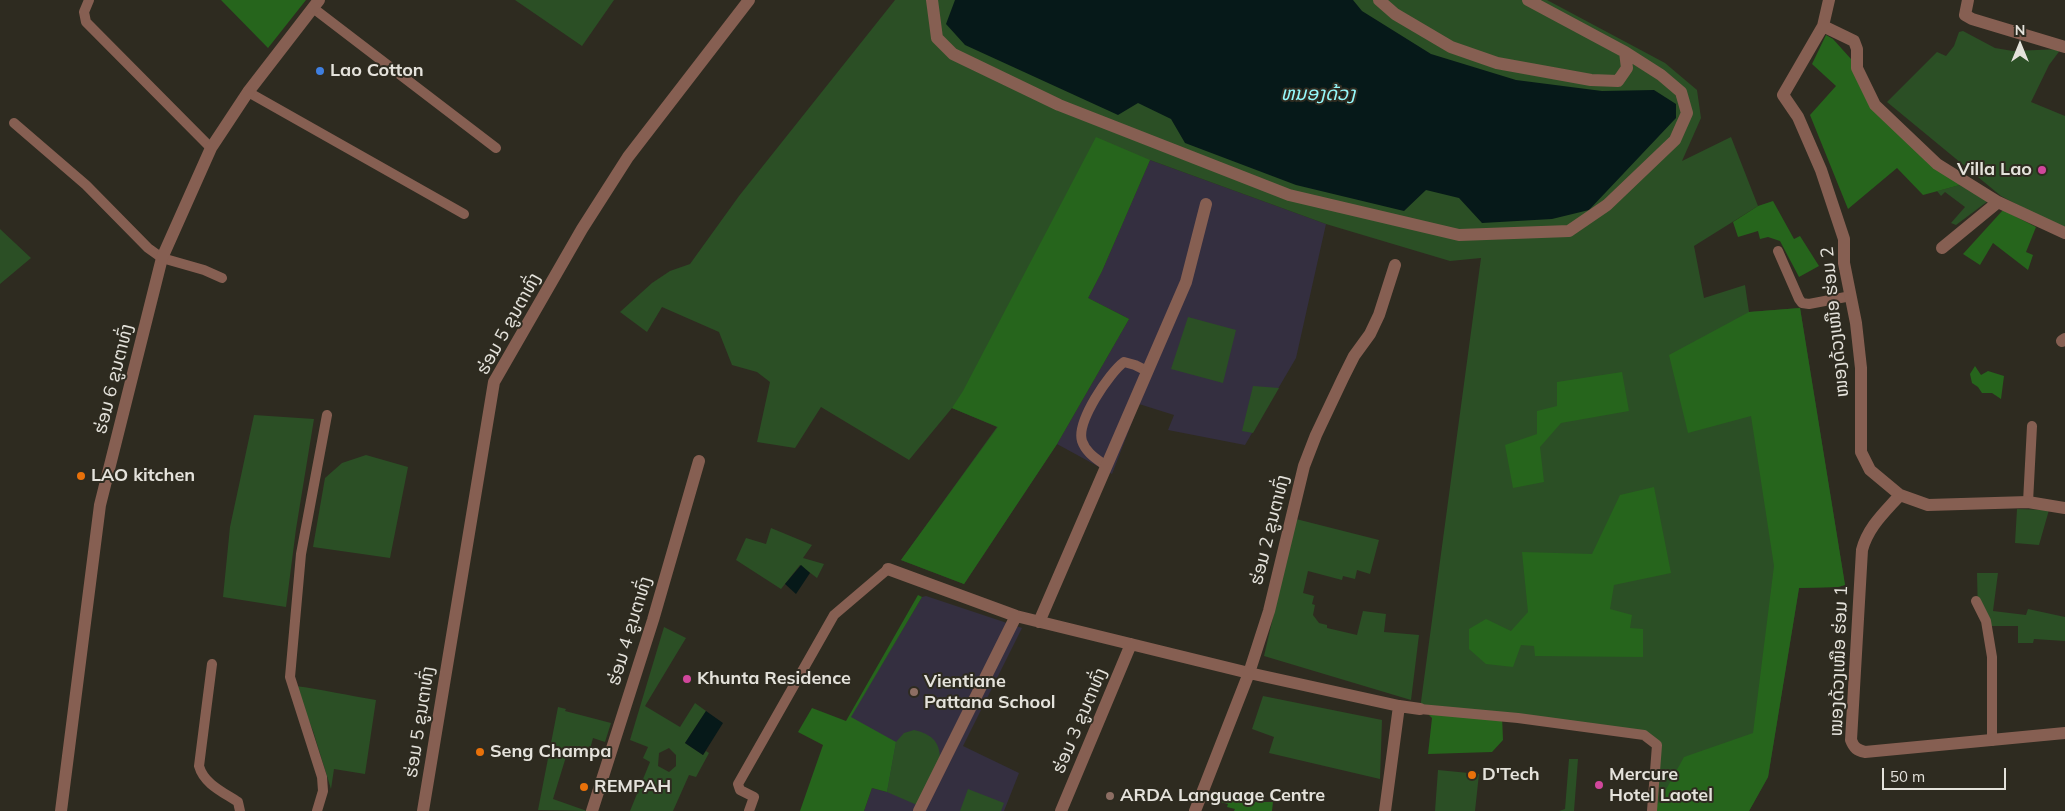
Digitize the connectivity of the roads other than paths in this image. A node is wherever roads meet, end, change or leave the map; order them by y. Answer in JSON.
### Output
{"nodes":[{"id":1,"x":89,"y":0,"type":"edge"},
{"id":2,"x":748,"y":0,"type":"edge"},
{"id":3,"x":932,"y":0,"type":"edge"},
{"id":4,"x":1379,"y":0,"type":"edge"},
{"id":5,"x":1528,"y":0,"type":"edge"},
{"id":6,"x":1830,"y":0,"type":"edge"},
{"id":7,"x":1968,"y":0,"type":"edge"},
{"id":8,"x":316,"y":4,"type":"edge"},
{"id":9,"x":1824,"y":26,"type":"junction"},
{"id":10,"x":2065,"y":47,"type":"edge"},
{"id":11,"x":1626,"y":52,"type":"junction"},
{"id":12,"x":248,"y":92,"type":"junction"},
{"id":13,"x":14,"y":124,"type":"dead end"},
{"id":14,"x":211,"y":148,"type":"junction"},
{"id":15,"x":496,"y":148,"type":"dead end"},
{"id":16,"x":1998,"y":202,"type":"junction"},
{"id":17,"x":1206,"y":204,"type":"dead end"},
{"id":18,"x":464,"y":214,"type":"dead end"},
{"id":19,"x":2065,"y":234,"type":"edge"},
{"id":20,"x":1942,"y":248,"type":"dead end"},
{"id":21,"x":1778,"y":251,"type":"dead end"},
{"id":22,"x":162,"y":258,"type":"junction"},
{"id":23,"x":1395,"y":264,"type":"dead end"},
{"id":24,"x":222,"y":278,"type":"dead end"},
{"id":25,"x":1850,"y":296,"type":"junction"},
{"id":26,"x":1147,"y":371,"type":"junction"},
{"id":27,"x":326,"y":415,"type":"dead end"},
{"id":28,"x":2032,"y":426,"type":"dead end"},
{"id":29,"x":699,"y":461,"type":"dead end"},
{"id":30,"x":1106,"y":466,"type":"junction"},
{"id":31,"x":1900,"y":495,"type":"junction"},
{"id":32,"x":2028,"y":502,"type":"junction"},
{"id":33,"x":2065,"y":508,"type":"edge"},
{"id":34,"x":888,"y":569,"type":"joint"},
{"id":35,"x":1976,"y":601,"type":"dead end"},
{"id":36,"x":1016,"y":616,"type":"junction"},
{"id":37,"x":1039,"y":622,"type":"junction"},
{"id":38,"x":1132,"y":644,"type":"junction"},
{"id":39,"x":212,"y":664,"type":"dead end"},
{"id":40,"x":1249,"y":673,"type":"junction"},
{"id":41,"x":1399,"y":706,"type":"junction"},
{"id":42,"x":1420,"y":708,"type":"joint"},
{"id":43,"x":2065,"y":734,"type":"edge"},
{"id":44,"x":1992,"y":741,"type":"junction"},
{"id":45,"x":61,"y":811,"type":"edge"},
{"id":46,"x":240,"y":811,"type":"edge"},
{"id":47,"x":316,"y":811,"type":"edge"},
{"id":48,"x":423,"y":811,"type":"edge"},
{"id":49,"x":592,"y":811,"type":"edge"},
{"id":50,"x":749,"y":811,"type":"edge"},
{"id":51,"x":919,"y":811,"type":"edge"},
{"id":52,"x":1061,"y":811,"type":"edge"},
{"id":53,"x":1195,"y":811,"type":"edge"},
{"id":54,"x":1385,"y":811,"type":"edge"},
{"id":55,"x":1652,"y":811,"type":"edge"}],
"edges":[{"from":1,"to":14,"type":"lane"},
{"from":2,"to":48,"type":"street","name":"ຮ່ອມ 5 ຂູນຕາທົ່ງ"},
{"from":3,"to":11,"type":"street"},
{"from":4,"to":11,"type":"street"},
{"from":5,"to":11,"type":"street"},
{"from":6,"to":9,"type":"street"},
{"from":7,"to":10,"type":"street"},
{"from":8,"to":12,"type":"street","name":"ຮ່ອມ 6 ຂູນຕາທົ່ງ"},
{"from":8,"to":15,"type":"lane"},
{"from":9,"to":16,"type":"street"},
{"from":9,"to":25,"type":"street","name":"ໜອງດ້ວງເໜືອ ຮ່ອມ 2"},
{"from":12,"to":14,"type":"street","name":"ຮ່ອມ 6 ຂູນຕາທົ່ງ"},
{"from":12,"to":18,"type":"lane"},
{"from":13,"to":22,"type":"lane"},
{"from":14,"to":22,"type":"street","name":"ຮ່ອມ 6 ຂູນຕາທົ່ງ"},
{"from":16,"to":19,"type":"street"},
{"from":16,"to":20,"type":"street"},
{"from":17,"to":26,"type":"street"},
{"from":21,"to":25,"type":"lane"},
{"from":22,"to":24,"type":"lane"},
{"from":22,"to":45,"type":"street","name":"ຮ່ອມ 6 ຂູນຕາທົ່ງ"},
{"from":23,"to":40,"type":"street","name":"ຮ່ອມ 2 ຂູນຕາທົ່ງ"},
{"from":25,"to":31,"type":"street","name":"ໜອງດ້ວງເໜືອ ຮ່ອມ 2"},
{"from":26,"to":30,"type":"street"},
{"from":26,"to":30,"type":"lane"},
{"from":27,"to":47,"type":"lane"},
{"from":28,"to":32,"type":"lane"},
{"from":29,"to":49,"type":"street","name":"ຮ່ອມ 4 ຂູນຕາທົ່ງ"},
{"from":30,"to":37,"type":"street"},
{"from":31,"to":32,"type":"street","name":"ໜອງດ້ວງເໜືອ ຮ່ອມ 2"},
{"from":31,"to":44,"type":"street","name":"ໜອງດ້ວງເໜືອ ຮ່ອມ 1"},
{"from":32,"to":33,"type":"street","name":"ໜອງດ້ວງເໜືອ ຮ່ອມ 2"},
{"from":34,"to":36,"type":"street"},
{"from":34,"to":50,"type":"lane"},
{"from":35,"to":44,"type":"lane"},
{"from":36,"to":37,"type":"street"},
{"from":36,"to":51,"type":"street"},
{"from":37,"to":38,"type":"street"},
{"from":38,"to":40,"type":"street"},
{"from":38,"to":52,"type":"street","name":"ຮ່ອມ 3 ຂູນຕາທົ່ງ"},
{"from":39,"to":46,"type":"lane"},
{"from":40,"to":41,"type":"street"},
{"from":40,"to":53,"type":"street","name":"ຮ່ອມ 2 ຂູນຕາທົ່ງ"},
{"from":41,"to":42,"type":"street"},
{"from":41,"to":54,"type":"street"},
{"from":42,"to":55,"type":"lane"},
{"from":43,"to":44,"type":"street","name":"ໜອງດ້ວງເໜືອ ຮ່ອມ 1"}]}
